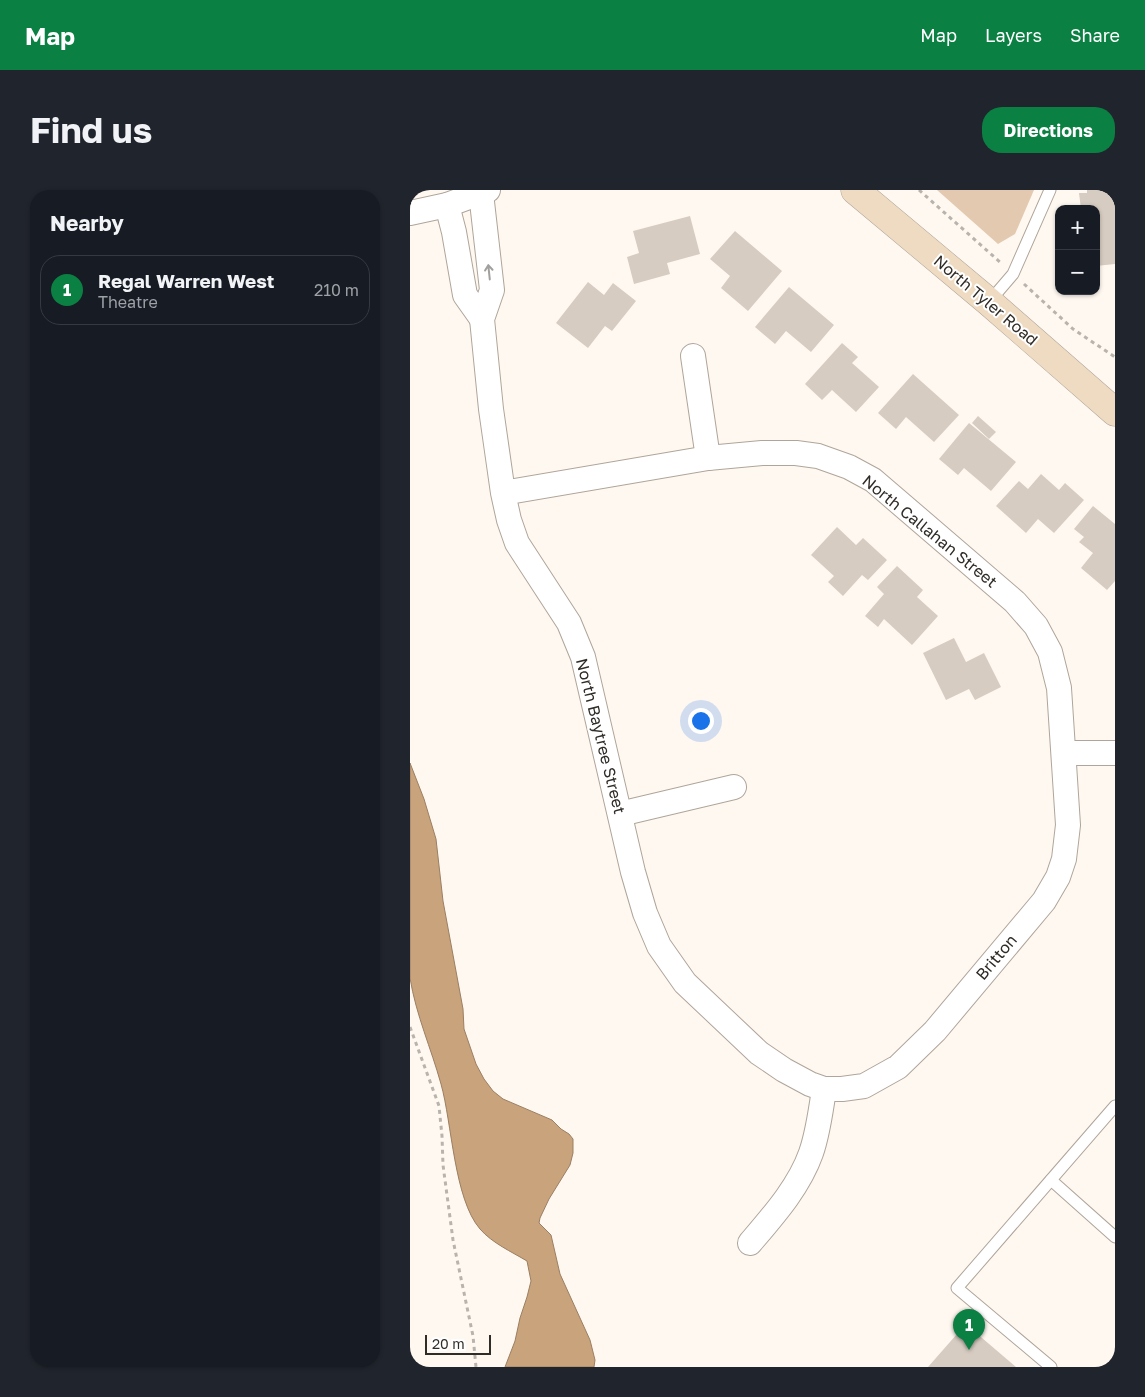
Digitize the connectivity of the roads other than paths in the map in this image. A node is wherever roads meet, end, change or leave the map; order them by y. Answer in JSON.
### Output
{"nodes":[{"id":1,"x":855,"y":190,"type":"edge"},
{"id":2,"x":1050,"y":190,"type":"edge"},
{"id":3,"x":484,"y":192,"type":"edge"},
{"id":4,"x":447,"y":205,"type":"junction"},
{"id":5,"x":410,"y":213,"type":"edge"},
{"id":6,"x":989,"y":302,"type":"junction"},
{"id":7,"x":482,"y":319,"type":"junction"},
{"id":8,"x":692,"y":356,"type":"dead end"},
{"id":9,"x":1113,"y":407,"type":"edge"},
{"id":10,"x":708,"y":458,"type":"junction"},
{"id":11,"x":503,"y":494,"type":"junction"},
{"id":12,"x":1115,"y":753,"type":"edge"},
{"id":13,"x":1064,"y":754,"type":"junction"},
{"id":14,"x":734,"y":787,"type":"dead end"},
{"id":15,"x":620,"y":814,"type":"junction"},
{"id":16,"x":824,"y":1089,"type":"junction"},
{"id":17,"x":1115,"y":1106,"type":"edge"},
{"id":18,"x":1050,"y":1180,"type":"junction"},
{"id":19,"x":1115,"y":1237,"type":"edge"},
{"id":20,"x":750,"y":1243,"type":"dead end"},
{"id":21,"x":1051,"y":1367,"type":"edge"}],
"edges":[{"from":1,"to":6,"type":"main road","name":"North Tyler Road"},
{"from":2,"to":6,"type":"lane"},
{"from":3,"to":4,"type":"street"},
{"from":7,"to":3,"type":"street","name":"North Baytree Street","one_way":true},
{"from":4,"to":5,"type":"street"},
{"from":4,"to":7,"type":"street","name":"North Baytree Street"},
{"from":6,"to":9,"type":"main road","name":"North Tyler Road"},
{"from":7,"to":11,"type":"street","name":"North Baytree Street"},
{"from":8,"to":10,"type":"street"},
{"from":10,"to":11,"type":"street","name":"North Callahan Street"},
{"from":10,"to":13,"type":"street","name":"North Callahan Street"},
{"from":11,"to":15,"type":"street","name":"North Baytree Street"},
{"from":12,"to":13,"type":"street"},
{"from":13,"to":16,"type":"street","name":"Britton"},
{"from":14,"to":15,"type":"street"},
{"from":15,"to":16,"type":"street","name":"North Baytree Street"},
{"from":16,"to":20,"type":"street"},
{"from":17,"to":18,"type":"lane"},
{"from":18,"to":19,"type":"lane"},
{"from":18,"to":21,"type":"lane"}]}
